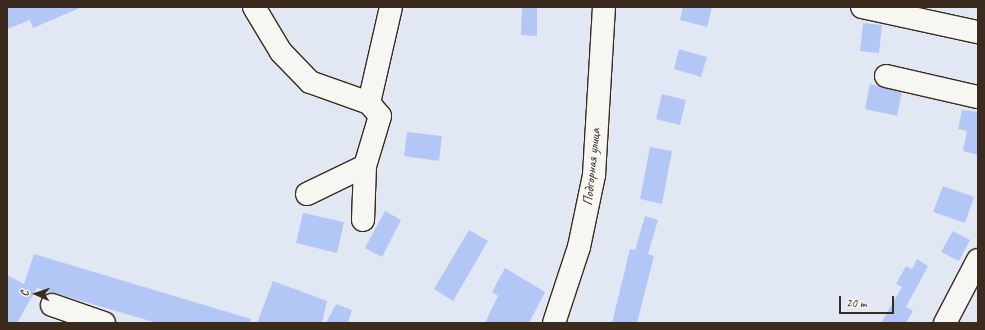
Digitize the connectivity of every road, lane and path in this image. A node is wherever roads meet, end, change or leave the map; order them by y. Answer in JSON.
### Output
{"nodes":[{"id":1,"x":254,"y":7,"type":"edge"},
{"id":2,"x":391,"y":7,"type":"edge"},
{"id":3,"x":604,"y":7,"type":"edge"},
{"id":4,"x":862,"y":7,"type":"edge"},
{"id":5,"x":978,"y":32,"type":"edge"},
{"id":6,"x":886,"y":76,"type":"dead end"},
{"id":7,"x":978,"y":97,"type":"edge"},
{"id":8,"x":369,"y":103,"type":"junction"},
{"id":9,"x":365,"y":166,"type":"junction"},
{"id":10,"x":307,"y":194,"type":"dead end"},
{"id":11,"x":363,"y":220,"type":"dead end"},
{"id":12,"x":978,"y":260,"type":"edge"},
{"id":13,"x":52,"y":305,"type":"dead end"},
{"id":14,"x":104,"y":323,"type":"edge"},
{"id":15,"x":554,"y":323,"type":"edge"},
{"id":16,"x":945,"y":323,"type":"edge"}],
"edges":[{"from":1,"to":8,"type":"street"},
{"from":2,"to":8,"type":"street"},
{"from":3,"to":15,"type":"street","name":"Подгорная улица"},
{"from":4,"to":5,"type":"street"},
{"from":6,"to":7,"type":"street"},
{"from":8,"to":9,"type":"street"},
{"from":9,"to":10,"type":"street"},
{"from":9,"to":11,"type":"street"},
{"from":12,"to":16,"type":"street"},
{"from":13,"to":14,"type":"street"}]}
